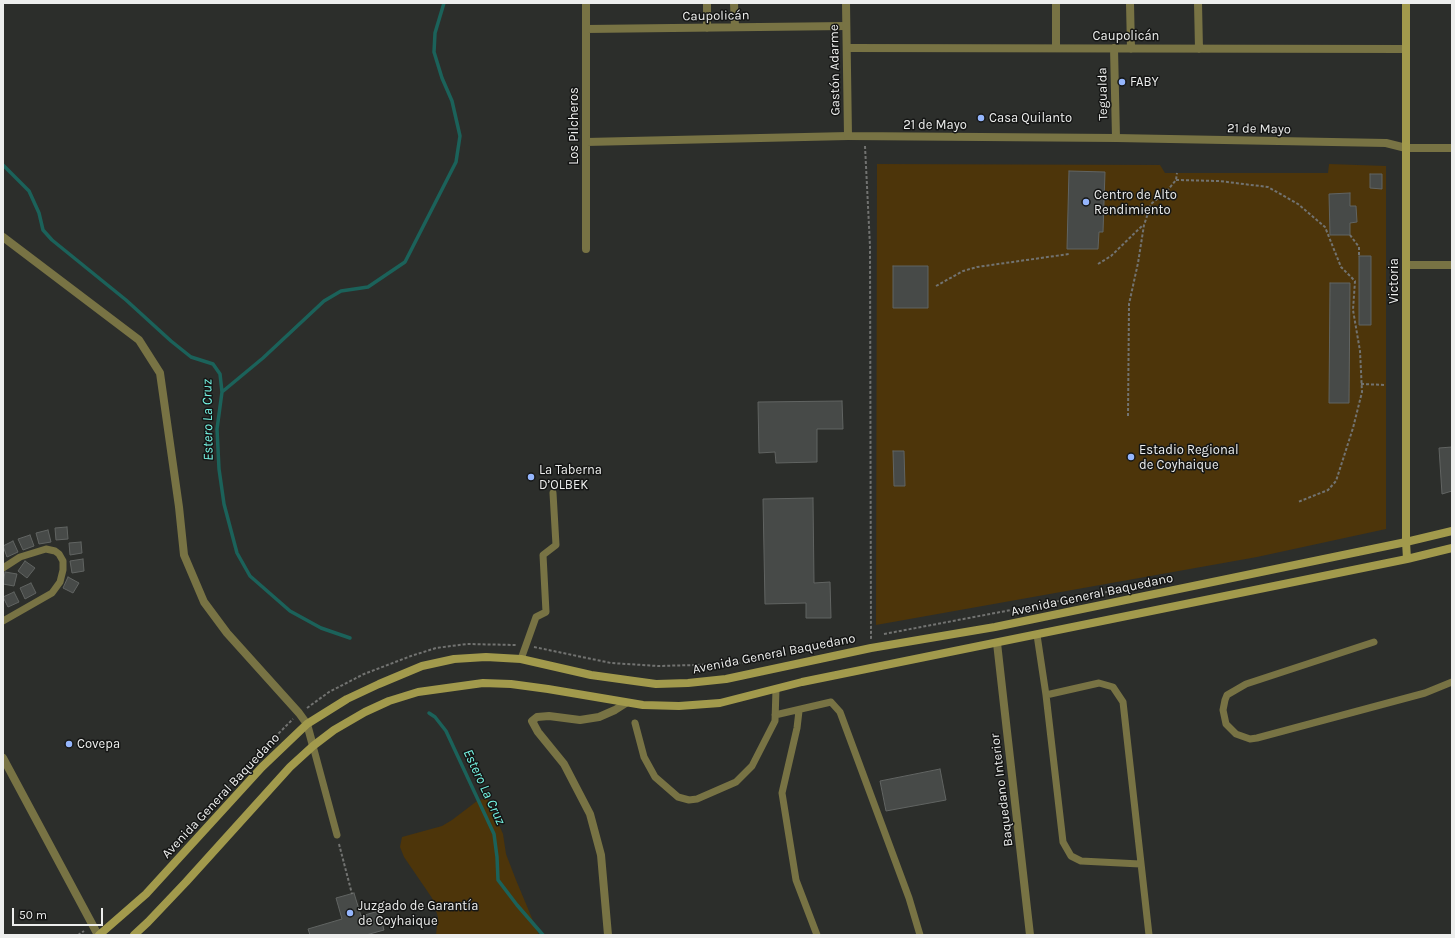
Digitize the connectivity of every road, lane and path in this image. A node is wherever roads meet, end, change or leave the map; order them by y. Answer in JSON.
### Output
{"nodes":[{"id":1,"x":586,"y":3,"type":"edge"},
{"id":2,"x":707,"y":3,"type":"edge"},
{"id":3,"x":734,"y":3,"type":"edge"},
{"id":4,"x":846,"y":3,"type":"edge"},
{"id":5,"x":1056,"y":3,"type":"edge"},
{"id":6,"x":1130,"y":3,"type":"edge"},
{"id":7,"x":1198,"y":3,"type":"edge"},
{"id":8,"x":1406,"y":3,"type":"edge"},
{"id":9,"x":846,"y":26,"type":"junction"},
{"id":10,"x":707,"y":28,"type":"junction"},
{"id":11,"x":735,"y":28,"type":"junction"},
{"id":12,"x":586,"y":29,"type":"junction"},
{"id":13,"x":847,"y":48,"type":"junction"},
{"id":14,"x":1056,"y":48,"type":"junction"},
{"id":15,"x":1114,"y":48,"type":"junction"},
{"id":16,"x":1131,"y":48,"type":"junction"},
{"id":17,"x":1199,"y":48,"type":"junction"},
{"id":18,"x":1406,"y":49,"type":"junction"},
{"id":19,"x":848,"y":136,"type":"junction"},
{"id":20,"x":864,"y":136,"type":"junction"},
{"id":21,"x":1116,"y":138,"type":"junction"},
{"id":22,"x":586,"y":142,"type":"junction"},
{"id":23,"x":1406,"y":148,"type":"junction"},
{"id":24,"x":1452,"y":148,"type":"edge"},
{"id":25,"x":1177,"y":173,"type":"dead end"},
{"id":26,"x":1176,"y":180,"type":"junction"},
{"id":27,"x":1144,"y":225,"type":"junction"},
{"id":28,"x":1350,"y":235,"type":"dead end"},
{"id":29,"x":3,"y":237,"type":"edge"},
{"id":30,"x":586,"y":249,"type":"dead end"},
{"id":31,"x":1069,"y":254,"type":"dead end"},
{"id":32,"x":1359,"y":256,"type":"dead end"},
{"id":33,"x":1098,"y":264,"type":"dead end"},
{"id":34,"x":1406,"y":265,"type":"junction"},
{"id":35,"x":1452,"y":265,"type":"edge"},
{"id":36,"x":936,"y":286,"type":"dead end"},
{"id":37,"x":1361,"y":384,"type":"junction"},
{"id":38,"x":1386,"y":385,"type":"dead end"},
{"id":39,"x":1128,"y":416,"type":"dead end"},
{"id":40,"x":553,"y":493,"type":"dead end"},
{"id":41,"x":1298,"y":502,"type":"dead end"},
{"id":42,"x":1452,"y":531,"type":"edge"},
{"id":43,"x":1406,"y":542,"type":"junction"},
{"id":44,"x":1452,"y":548,"type":"edge"},
{"id":45,"x":1407,"y":559,"type":"junction"},
{"id":46,"x":3,"y":568,"type":"edge"},
{"id":47,"x":1161,"y":581,"type":"dead end"},
{"id":48,"x":3,"y":621,"type":"edge"},
{"id":49,"x":880,"y":635,"type":"dead end"},
{"id":50,"x":1037,"y":635,"type":"junction"},
{"id":51,"x":876,"y":636,"type":"dead end"},
{"id":52,"x":871,"y":637,"type":"junction"},
{"id":53,"x":1374,"y":642,"type":"dead end"},
{"id":54,"x":997,"y":643,"type":"junction"},
{"id":55,"x":526,"y":645,"type":"junction"},
{"id":56,"x":871,"y":648,"type":"junction"},
{"id":57,"x":770,"y":658,"type":"dead end"},
{"id":58,"x":521,"y":659,"type":"junction"},
{"id":59,"x":1452,"y":682,"type":"edge"},
{"id":60,"x":776,"y":689,"type":"junction"},
{"id":61,"x":1046,"y":695,"type":"junction"},
{"id":62,"x":626,"y":703,"type":"junction"},
{"id":63,"x":799,"y":711,"type":"junction"},
{"id":64,"x":299,"y":713,"type":"junction"},
{"id":65,"x":776,"y":715,"type":"junction"},
{"id":66,"x":635,"y":723,"type":"dead end"},
{"id":67,"x":307,"y":724,"type":"junction"},
{"id":68,"x":313,"y":746,"type":"junction"},
{"id":69,"x":3,"y":758,"type":"edge"},
{"id":70,"x":224,"y":792,"type":"dead end"},
{"id":71,"x":337,"y":835,"type":"joint"},
{"id":72,"x":1140,"y":864,"type":"junction"},
{"id":73,"x":352,"y":894,"type":"dead end"},
{"id":74,"x":92,"y":925,"type":"junction"},
{"id":75,"x":78,"y":935,"type":"edge"},
{"id":76,"x":99,"y":935,"type":"edge"},
{"id":77,"x":134,"y":935,"type":"edge"},
{"id":78,"x":608,"y":935,"type":"edge"},
{"id":79,"x":817,"y":935,"type":"edge"},
{"id":80,"x":920,"y":935,"type":"edge"},
{"id":81,"x":1030,"y":935,"type":"edge"},
{"id":82,"x":1149,"y":935,"type":"edge"}],
"edges":[{"from":1,"to":12,"type":"street","name":"Los Pilcheros"},
{"from":2,"to":10,"type":"street"},
{"from":3,"to":11,"type":"street"},
{"from":4,"to":9,"type":"street","name":"Gastón Adarme"},
{"from":5,"to":14,"type":"street"},
{"from":6,"to":16,"type":"street"},
{"from":7,"to":17,"type":"street"},
{"from":8,"to":18,"type":"main road","name":"Victoria"},
{"from":9,"to":11,"type":"street","name":"Caupolicán"},
{"from":9,"to":13,"type":"street","name":"Gastón Adarme"},
{"from":10,"to":11,"type":"street","name":"Caupolicán"},
{"from":10,"to":12,"type":"street","name":"Caupolicán"},
{"from":12,"to":22,"type":"street","name":"Los Pilcheros"},
{"from":13,"to":14,"type":"street","name":"Caupolicán"},
{"from":13,"to":19,"type":"street","name":"Gastón Adarme"},
{"from":14,"to":15,"type":"street","name":"Caupolicán"},
{"from":15,"to":16,"type":"street","name":"Caupolicán"},
{"from":15,"to":21,"type":"street","name":"Tegualda"},
{"from":16,"to":17,"type":"street","name":"Caupolicán"},
{"from":17,"to":18,"type":"street","name":"Caupolicán"},
{"from":18,"to":23,"type":"main road","name":"Victoria"},
{"from":19,"to":20,"type":"street","name":"21 de Mayo"},
{"from":19,"to":22,"type":"street","name":"21 de Mayo"},
{"from":20,"to":21,"type":"street","name":"21 de Mayo"},
{"from":20,"to":52,"type":"path"},
{"from":21,"to":23,"type":"street","name":"21 de Mayo"},
{"from":22,"to":30,"type":"street","name":"Los Pilcheros"},
{"from":23,"to":24,"type":"street","name":"21 de Mayo"},
{"from":23,"to":34,"type":"main road","name":"Victoria"},
{"from":25,"to":26,"type":"path"},
{"from":26,"to":27,"type":"path"},
{"from":26,"to":37,"type":"path"},
{"from":27,"to":33,"type":"path"},
{"from":27,"to":39,"type":"path"},
{"from":28,"to":32,"type":"path"},
{"from":29,"to":64,"type":"street"},
{"from":31,"to":36,"type":"path"},
{"from":34,"to":35,"type":"street"},
{"from":34,"to":43,"type":"main road","name":"Victoria"},
{"from":37,"to":38,"type":"path"},
{"from":37,"to":41,"type":"path"},
{"from":40,"to":55,"type":"lane"},
{"from":42,"to":43,"type":"main road","name":"Avenida General Baquedano"},
{"from":43,"to":45,"type":"main road","name":"Victoria"},
{"from":43,"to":56,"type":"main road","name":"Avenida General Baquedano"},
{"from":44,"to":45,"type":"main road","name":"Avenida General Baquedano"},
{"from":45,"to":50,"type":"main road","name":"Avenida General Baquedano"},
{"from":46,"to":48,"type":"lane"},
{"from":47,"to":49,"type":"path"},
{"from":50,"to":54,"type":"main road","name":"Avenida General Baquedano"},
{"from":50,"to":61,"type":"lane"},
{"from":51,"to":52,"type":"path"},
{"from":52,"to":56,"type":"path"},
{"from":53,"to":59,"type":"lane"},
{"from":54,"to":60,"type":"main road","name":"Avenida General Baquedano"},
{"from":54,"to":81,"type":"street","name":"Baquedano Interior"},
{"from":55,"to":57,"type":"path"},
{"from":55,"to":58,"type":"lane"},
{"from":55,"to":64,"type":"path"},
{"from":56,"to":58,"type":"main road","name":"Avenida General Baquedano"},
{"from":58,"to":67,"type":"main road","name":"Avenida General Baquedano"},
{"from":60,"to":62,"type":"main road","name":"Avenida General Baquedano"},
{"from":60,"to":65,"type":"lane"},
{"from":61,"to":72,"type":"lane"},
{"from":61,"to":72,"type":"lane"},
{"from":62,"to":68,"type":"main road","name":"Avenida General Baquedano"},
{"from":62,"to":78,"type":"street"},
{"from":63,"to":65,"type":"lane"},
{"from":63,"to":79,"type":"lane"},
{"from":63,"to":80,"type":"lane"},
{"from":64,"to":67,"type":"street"},
{"from":64,"to":70,"type":"path"},
{"from":65,"to":66,"type":"lane"},
{"from":67,"to":68,"type":"street"},
{"from":67,"to":76,"type":"main road","name":"Avenida General Baquedano"},
{"from":68,"to":71,"type":"lane"},
{"from":68,"to":77,"type":"main road","name":"Avenida General Baquedano"},
{"from":69,"to":74,"type":"street"},
{"from":71,"to":73,"type":"path"},
{"from":72,"to":82,"type":"lane"},
{"from":74,"to":75,"type":"path"},
{"from":74,"to":76,"type":"street"}]}
